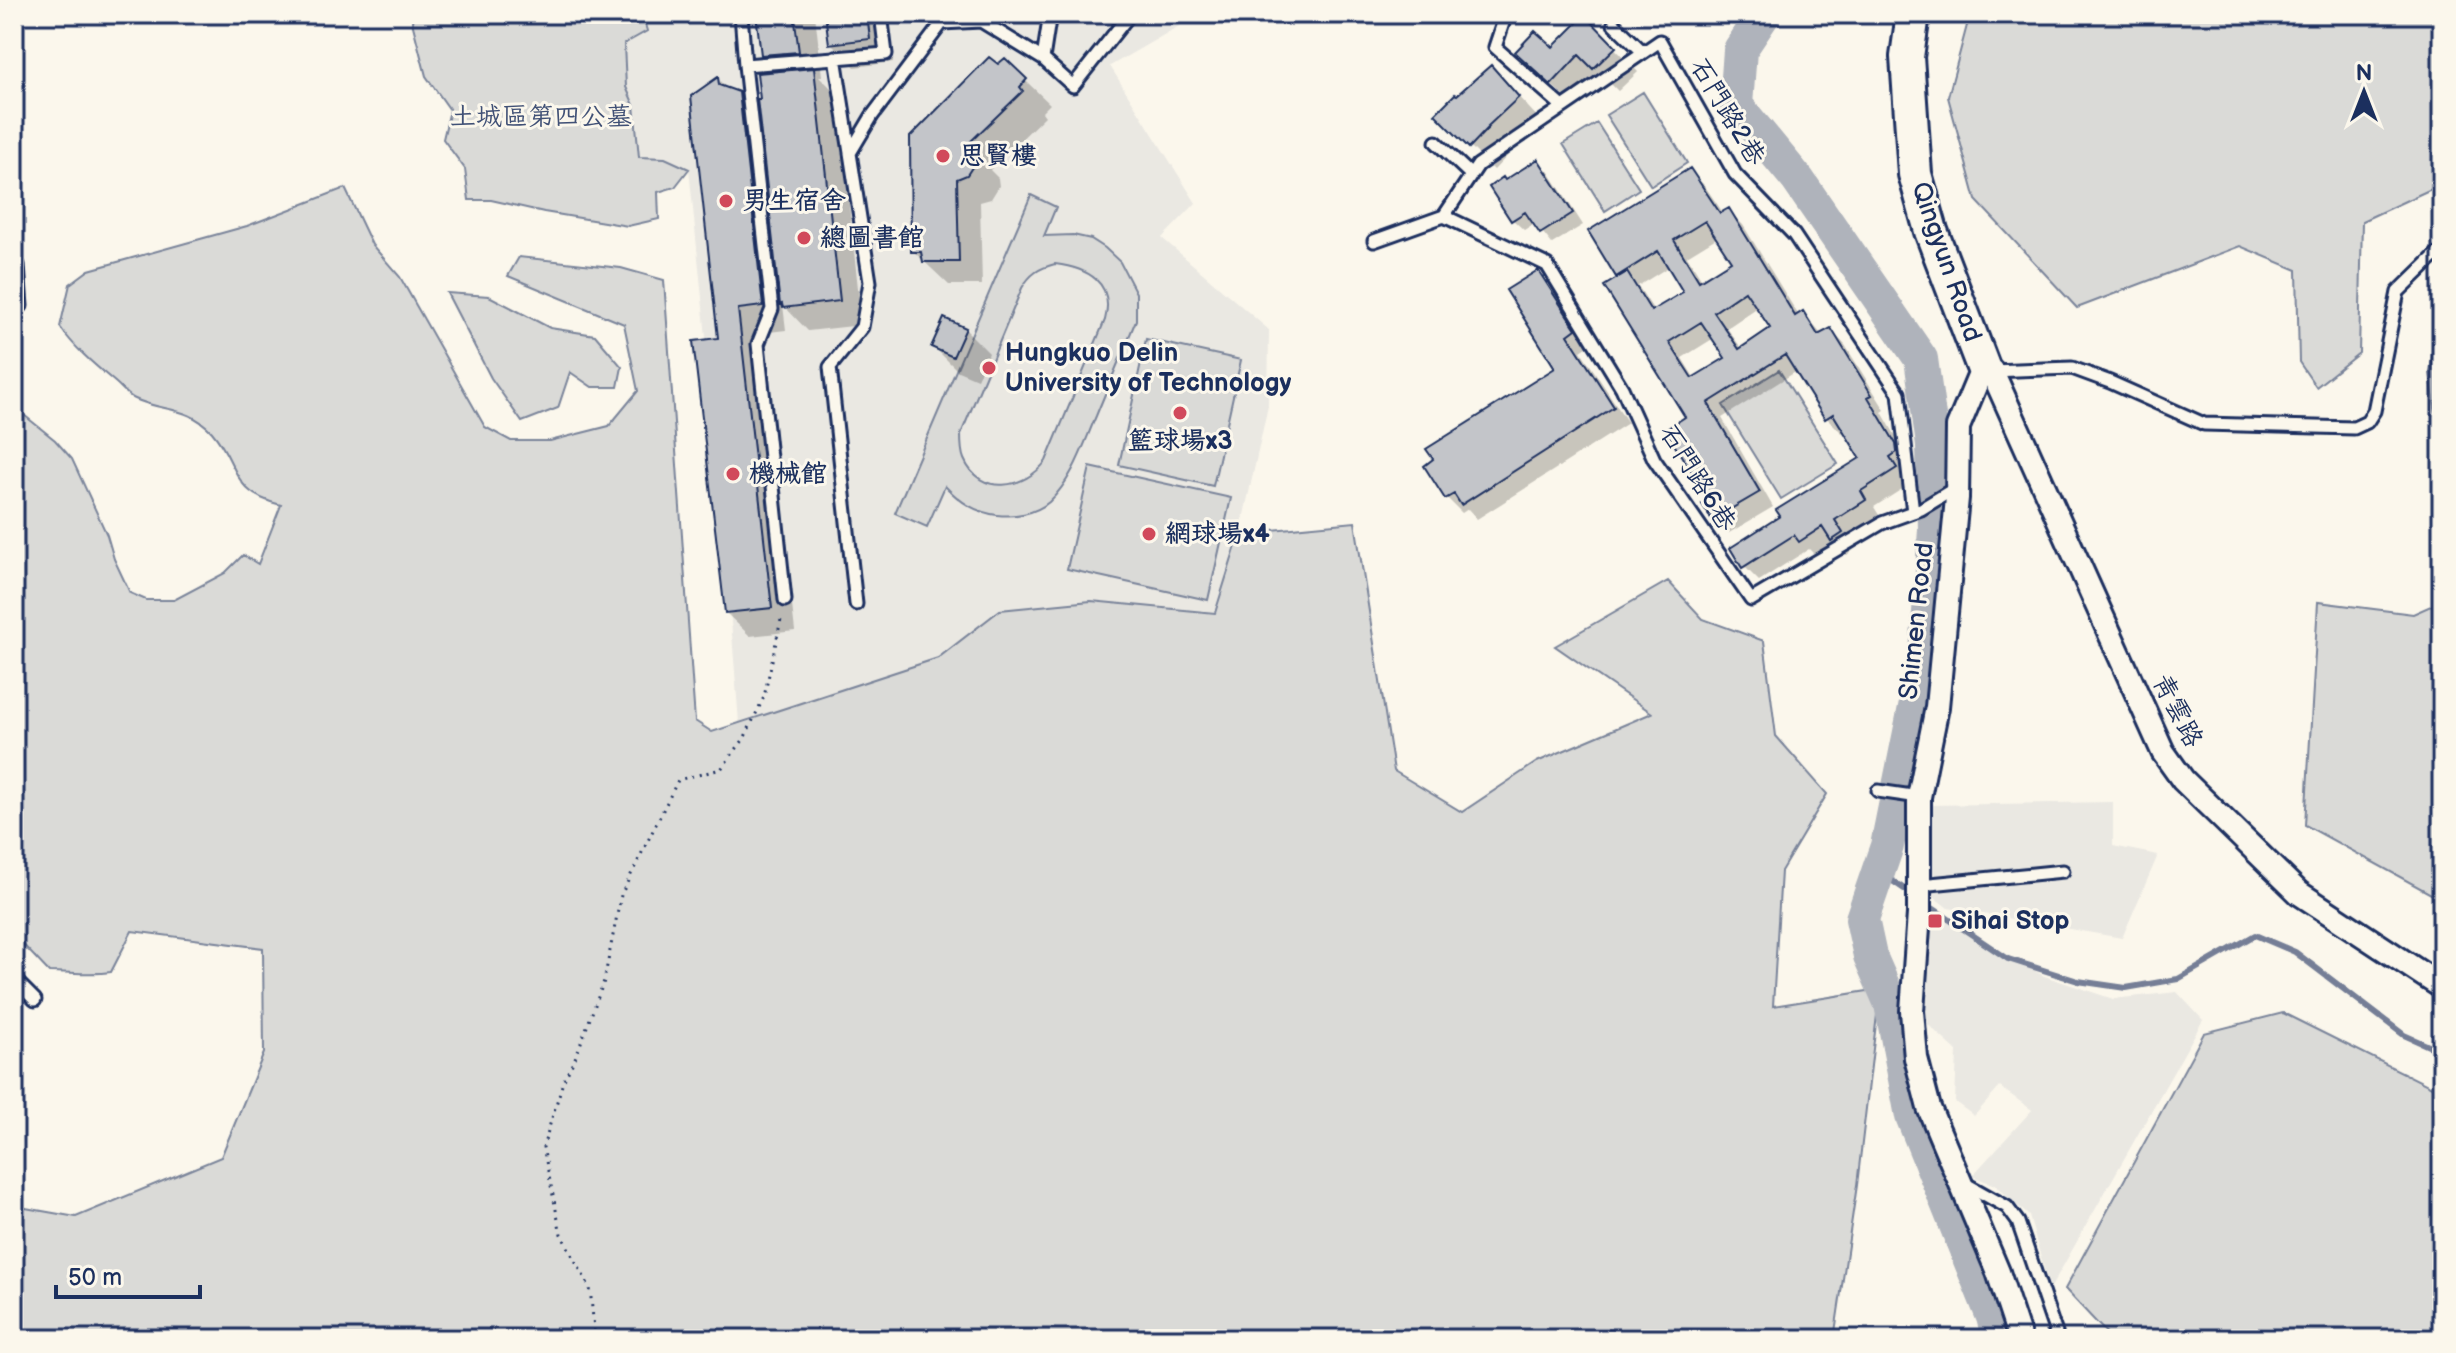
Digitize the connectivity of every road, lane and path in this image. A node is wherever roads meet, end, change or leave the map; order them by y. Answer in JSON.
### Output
{"nodes":[{"id":1,"x":741,"y":14,"type":"edge"},
{"id":2,"x":881,"y":14,"type":"edge"},
{"id":3,"x":1054,"y":14,"type":"edge"},
{"id":4,"x":1130,"y":14,"type":"edge"},
{"id":5,"x":1506,"y":14,"type":"edge"},
{"id":6,"x":1913,"y":14,"type":"edge"},
{"id":7,"x":1614,"y":24,"type":"dead end"},
{"id":8,"x":1643,"y":52,"type":"junction"},
{"id":9,"x":835,"y":57,"type":"junction"},
{"id":10,"x":1043,"y":59,"type":"junction"},
{"id":11,"x":745,"y":65,"type":"junction"},
{"id":12,"x":1563,"y":107,"type":"junction"},
{"id":13,"x":1436,"y":142,"type":"dead end"},
{"id":14,"x":850,"y":153,"type":"junction"},
{"id":15,"x":1471,"y":175,"type":"junction"},
{"id":16,"x":1444,"y":216,"type":"junction"},
{"id":17,"x":1374,"y":241,"type":"dead end"},
{"id":18,"x":2442,"y":253,"type":"edge"},
{"id":19,"x":14,"y":260,"type":"edge"},
{"id":20,"x":21,"y":306,"type":"dead end"},
{"id":21,"x":1987,"y":369,"type":"junction"},
{"id":22,"x":1957,"y":486,"type":"junction"},
{"id":23,"x":1917,"y":511,"type":"junction"},
{"id":24,"x":785,"y":600,"type":"joint"},
{"id":25,"x":856,"y":604,"type":"dead end"},
{"id":26,"x":1878,"y":791,"type":"dead end"},
{"id":27,"x":1919,"y":797,"type":"junction"},
{"id":28,"x":2063,"y":871,"type":"dead end"},
{"id":29,"x":1920,"y":885,"type":"junction"},
{"id":30,"x":14,"y":979,"type":"edge"},
{"id":31,"x":2442,"y":987,"type":"edge"},
{"id":32,"x":35,"y":1000,"type":"dead end"},
{"id":33,"x":1959,"y":1181,"type":"junction"},
{"id":34,"x":595,"y":1339,"type":"edge"},
{"id":35,"x":2020,"y":1339,"type":"edge"},
{"id":36,"x":2058,"y":1339,"type":"edge"}],
"edges":[{"from":1,"to":11,"type":"lane"},
{"from":2,"to":9,"type":"lane"},
{"from":3,"to":10,"type":"lane"},
{"from":4,"to":10,"type":"lane"},
{"from":5,"to":12,"type":"lane"},
{"from":6,"to":21,"type":"street","name":"Qingyun Road"},
{"from":7,"to":8,"type":"lane"},
{"from":8,"to":12,"type":"lane"},
{"from":8,"to":23,"type":"lane","name":"石門路2巷"},
{"from":9,"to":11,"type":"lane"},
{"from":9,"to":14,"type":"lane"},
{"from":10,"to":14,"type":"lane"},
{"from":11,"to":24,"type":"lane"},
{"from":12,"to":15,"type":"lane"},
{"from":13,"to":15,"type":"lane"},
{"from":14,"to":25,"type":"lane"},
{"from":15,"to":16,"type":"lane"},
{"from":16,"to":17,"type":"lane"},
{"from":16,"to":23,"type":"lane","name":"石門路6巷"},
{"from":18,"to":21,"type":"lane"},
{"from":19,"to":20,"type":"lane"},
{"from":21,"to":22,"type":"street","name":"Shimen Road"},
{"from":21,"to":31,"type":"street","name":"青雲路"},
{"from":22,"to":23,"type":"lane"},
{"from":22,"to":27,"type":"street","name":"Shimen Road"},
{"from":24,"to":34,"type":"path"},
{"from":26,"to":27,"type":"lane"},
{"from":27,"to":29,"type":"street","name":"Shimen Road"},
{"from":28,"to":29,"type":"lane"},
{"from":29,"to":33,"type":"street","name":"Shimen Road"},
{"from":30,"to":32,"type":"lane"},
{"from":33,"to":35,"type":"street"},
{"from":33,"to":36,"type":"lane"}]}
